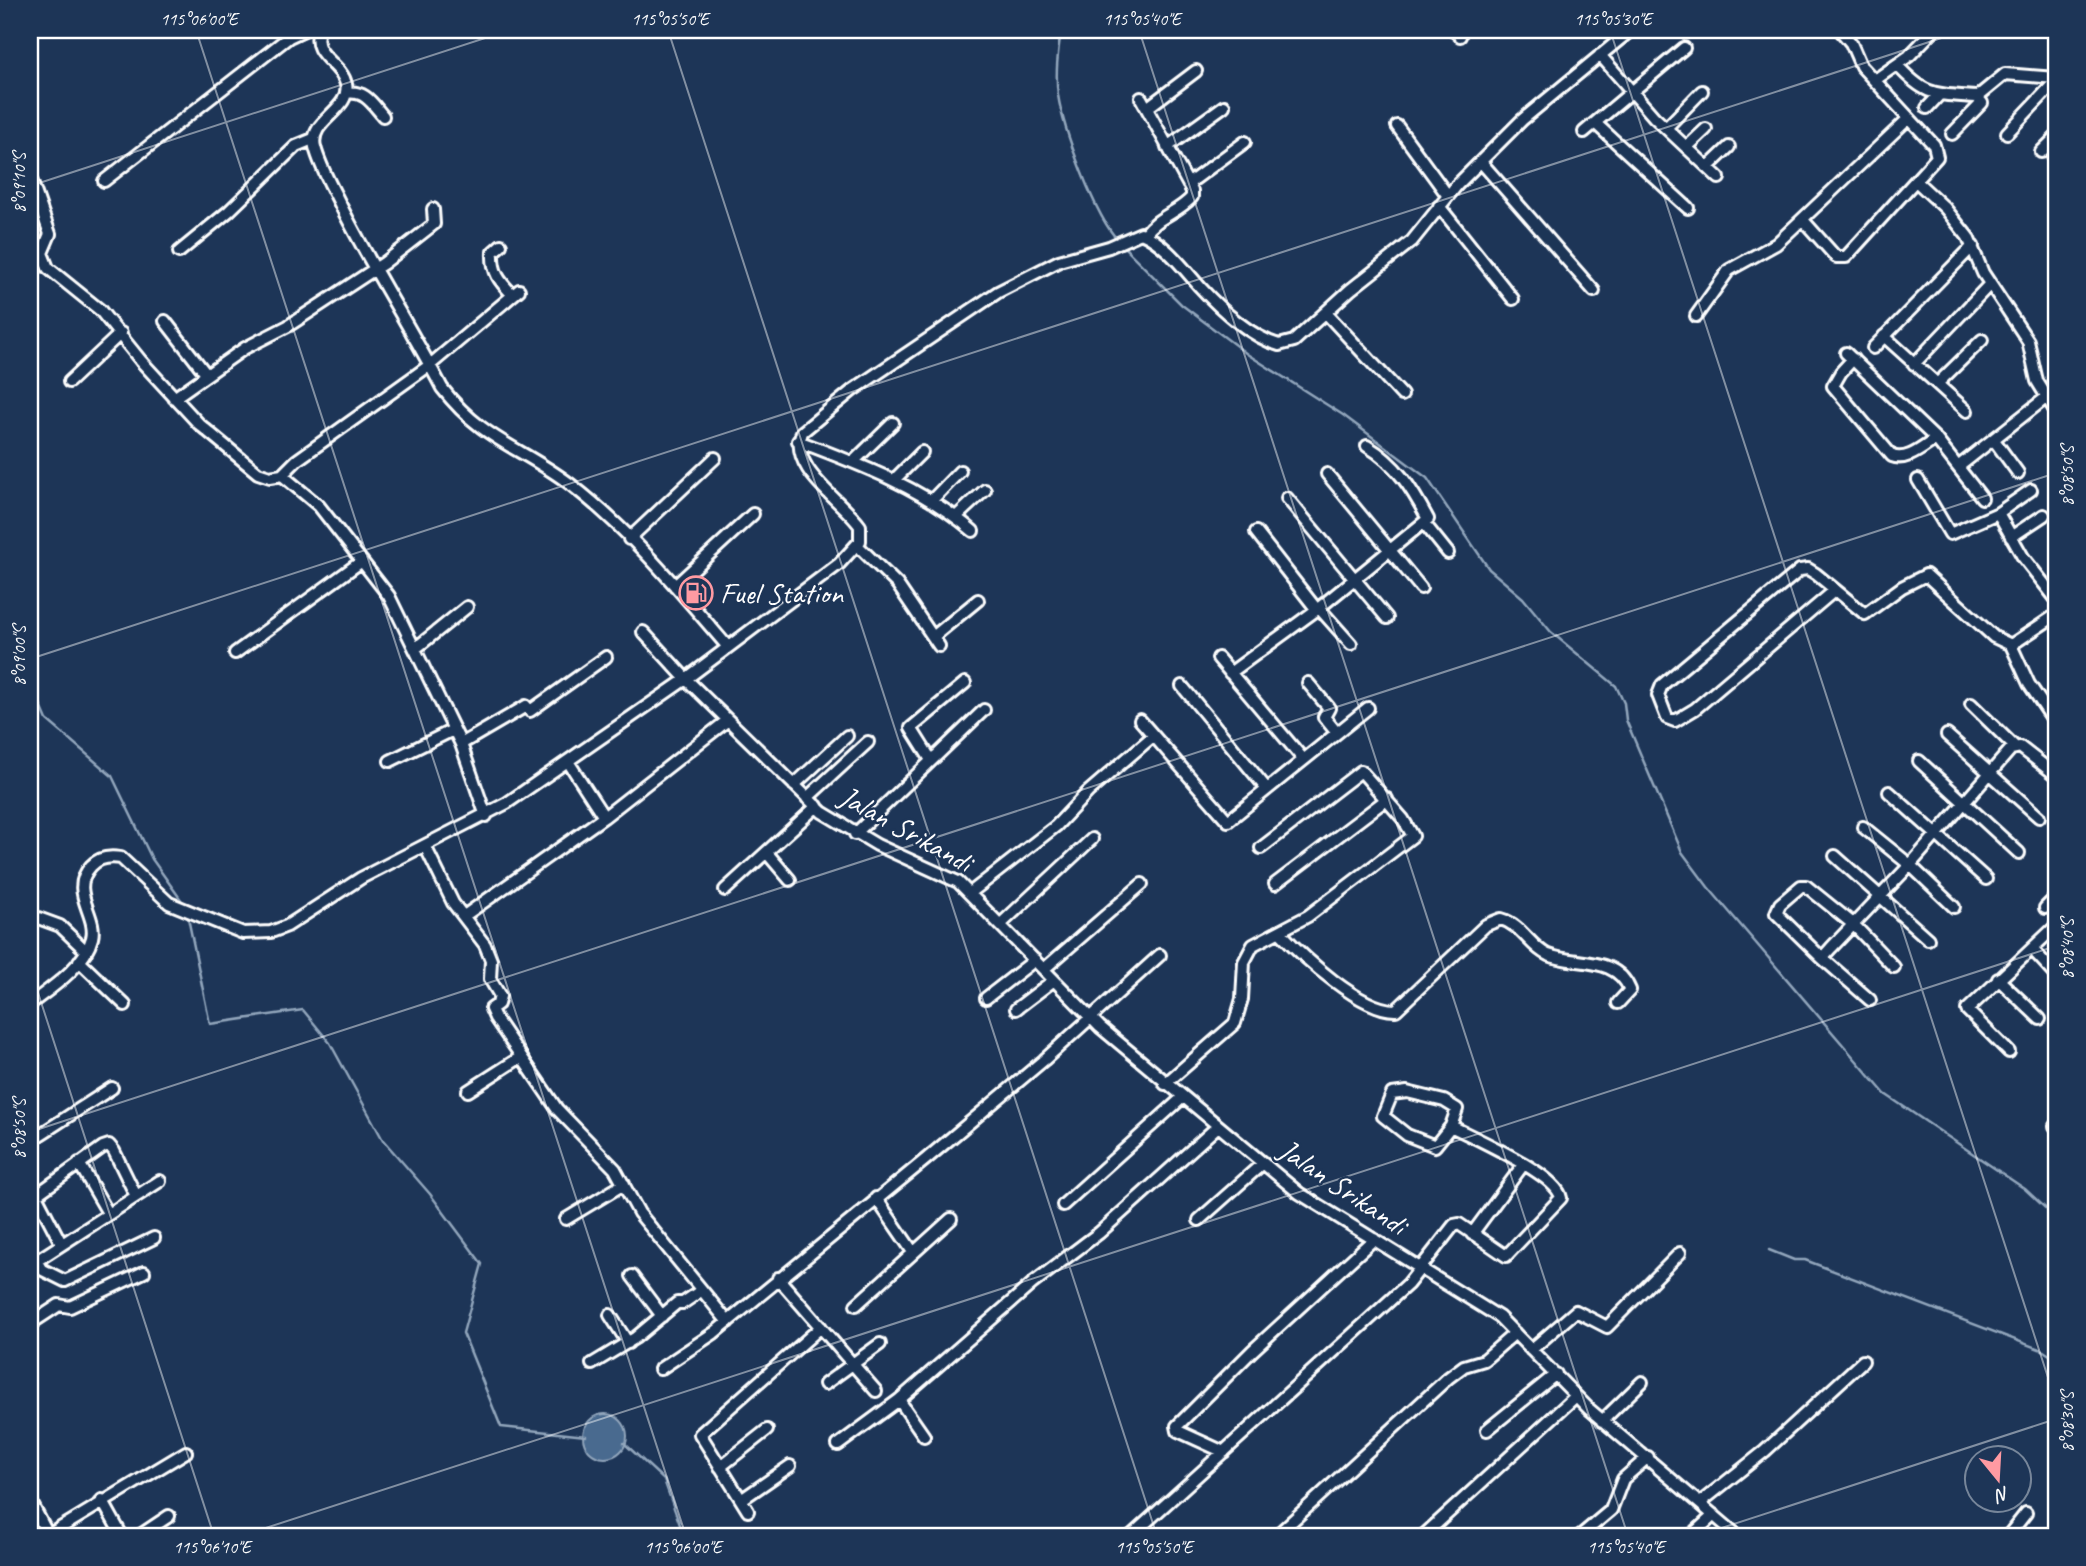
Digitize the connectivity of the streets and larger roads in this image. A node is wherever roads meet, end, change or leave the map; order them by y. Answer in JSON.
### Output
{"nodes":[{"id":1,"x":304,"y":30,"type":"edge"},
{"id":2,"x":313,"y":30,"type":"edge"},
{"id":3,"x":319,"y":30,"type":"edge"},
{"id":4,"x":1631,"y":30,"type":"edge"},
{"id":5,"x":1840,"y":30,"type":"edge"},
{"id":6,"x":1934,"y":30,"type":"edge"},
{"id":7,"x":1684,"y":48,"type":"dead end"},
{"id":8,"x":1600,"y":55,"type":"junction"},
{"id":9,"x":1897,"y":65,"type":"junction"},
{"id":10,"x":1196,"y":71,"type":"dead end"},
{"id":11,"x":1875,"y":80,"type":"junction"},
{"id":12,"x":2056,"y":80,"type":"edge"},
{"id":13,"x":1702,"y":91,"type":"dead end"},
{"id":14,"x":346,"y":93,"type":"junction"},
{"id":15,"x":1630,"y":93,"type":"junction"},
{"id":16,"x":1940,"y":94,"type":"junction"},
{"id":17,"x":1977,"y":97,"type":"junction"},
{"id":18,"x":1224,"y":106,"type":"dead end"},
{"id":19,"x":1927,"y":108,"type":"dead end"},
{"id":20,"x":383,"y":116,"type":"dead end"},
{"id":21,"x":1908,"y":119,"type":"junction"},
{"id":22,"x":1595,"y":123,"type":"junction"},
{"id":23,"x":1397,"y":126,"type":"dead end"},
{"id":24,"x":1666,"y":128,"type":"junction"},
{"id":25,"x":1706,"y":129,"type":"dead end"},
{"id":26,"x":1584,"y":132,"type":"dead end"},
{"id":27,"x":2007,"y":133,"type":"dead end"},
{"id":28,"x":1952,"y":134,"type":"dead end"},
{"id":29,"x":2056,"y":136,"type":"edge"},
{"id":30,"x":313,"y":139,"type":"junction"},
{"id":31,"x":1245,"y":142,"type":"dead end"},
{"id":32,"x":1167,"y":146,"type":"junction"},
{"id":33,"x":1687,"y":147,"type":"junction"},
{"id":34,"x":1729,"y":147,"type":"dead end"},
{"id":35,"x":2041,"y":152,"type":"dead end"},
{"id":36,"x":1481,"y":162,"type":"junction"},
{"id":37,"x":1708,"y":166,"type":"junction"},
{"id":38,"x":30,"y":177,"type":"edge"},
{"id":39,"x":1719,"y":178,"type":"dead end"},
{"id":40,"x":104,"y":181,"type":"dead end"},
{"id":41,"x":1917,"y":182,"type":"junction"},
{"id":42,"x":1188,"y":184,"type":"junction"},
{"id":43,"x":1447,"y":196,"type":"junction"},
{"id":44,"x":1439,"y":206,"type":"junction"},
{"id":45,"x":1688,"y":208,"type":"dead end"},
{"id":46,"x":433,"y":209,"type":"dead end"},
{"id":47,"x":1803,"y":220,"type":"junction"},
{"id":48,"x":1145,"y":234,"type":"junction"},
{"id":49,"x":501,"y":245,"type":"dead end"},
{"id":50,"x":1973,"y":246,"type":"junction"},
{"id":51,"x":179,"y":252,"type":"dead end"},
{"id":52,"x":376,"y":269,"type":"junction"},
{"id":53,"x":1990,"y":284,"type":"junction"},
{"id":54,"x":1594,"y":291,"type":"dead end"},
{"id":55,"x":1513,"y":299,"type":"dead end"},
{"id":56,"x":1326,"y":313,"type":"junction"},
{"id":57,"x":1696,"y":316,"type":"dead end"},
{"id":58,"x":165,"y":321,"type":"dead end"},
{"id":59,"x":121,"y":333,"type":"junction"},
{"id":60,"x":1884,"y":337,"type":"junction"},
{"id":61,"x":1982,"y":341,"type":"dead end"},
{"id":62,"x":1873,"y":348,"type":"dead end"},
{"id":63,"x":1914,"y":364,"type":"junction"},
{"id":64,"x":430,"y":365,"type":"junction"},
{"id":65,"x":206,"y":374,"type":"junction"},
{"id":66,"x":69,"y":382,"type":"dead end"},
{"id":67,"x":1937,"y":384,"type":"junction"},
{"id":68,"x":1402,"y":395,"type":"dead end"},
{"id":69,"x":2048,"y":397,"type":"junction"},
{"id":70,"x":174,"y":398,"type":"junction"},
{"id":71,"x":1967,"y":411,"type":"dead end"},
{"id":72,"x":2056,"y":412,"type":"edge"},
{"id":73,"x":893,"y":423,"type":"dead end"},
{"id":74,"x":1936,"y":439,"type":"junction"},
{"id":75,"x":1994,"y":440,"type":"junction"},
{"id":76,"x":798,"y":441,"type":"junction"},
{"id":77,"x":1367,"y":446,"type":"dead end"},
{"id":78,"x":922,"y":452,"type":"dead end"},
{"id":79,"x":715,"y":458,"type":"dead end"},
{"id":80,"x":853,"y":461,"type":"junction"},
{"id":81,"x":1958,"y":467,"type":"junction"},
{"id":82,"x":960,"y":471,"type":"dead end"},
{"id":83,"x":2018,"y":473,"type":"dead end"},
{"id":84,"x":1327,"y":474,"type":"dead end"},
{"id":85,"x":282,"y":475,"type":"junction"},
{"id":86,"x":894,"y":480,"type":"junction"},
{"id":87,"x":1918,"y":480,"type":"dead end"},
{"id":88,"x":985,"y":490,"type":"dead end"},
{"id":89,"x":2031,"y":490,"type":"dead end"},
{"id":90,"x":1287,"y":498,"type":"dead end"},
{"id":91,"x":1982,"y":498,"type":"dead end"},
{"id":92,"x":931,"y":501,"type":"junction"},
{"id":93,"x":1998,"y":513,"type":"junction"},
{"id":94,"x":753,"y":514,"type":"dead end"},
{"id":95,"x":2044,"y":515,"type":"dead end"},
{"id":96,"x":957,"y":517,"type":"junction"},
{"id":97,"x":1424,"y":523,"type":"junction"},
{"id":98,"x":973,"y":531,"type":"dead end"},
{"id":99,"x":1256,"y":532,"type":"dead end"},
{"id":100,"x":2011,"y":537,"type":"junction"},
{"id":101,"x":629,"y":540,"type":"junction"},
{"id":102,"x":857,"y":545,"type":"junction"},
{"id":103,"x":1390,"y":550,"type":"junction"},
{"id":104,"x":1448,"y":553,"type":"dead end"},
{"id":105,"x":362,"y":561,"type":"junction"},
{"id":106,"x":1354,"y":579,"type":"junction"},
{"id":107,"x":675,"y":586,"type":"junction"},
{"id":108,"x":1421,"y":588,"type":"dead end"},
{"id":109,"x":1834,"y":592,"type":"junction"},
{"id":110,"x":2056,"y":599,"type":"edge"},
{"id":111,"x":978,"y":600,"type":"dead end"},
{"id":112,"x":467,"y":607,"type":"dead end"},
{"id":113,"x":1318,"y":609,"type":"junction"},
{"id":114,"x":2056,"y":615,"type":"edge"},
{"id":115,"x":1387,"y":618,"type":"dead end"},
{"id":116,"x":643,"y":632,"type":"dead end"},
{"id":117,"x":1351,"y":644,"type":"dead end"},
{"id":118,"x":2011,"y":645,"type":"junction"},
{"id":119,"x":727,"y":646,"type":"junction"},
{"id":120,"x":416,"y":648,"type":"junction"},
{"id":121,"x":235,"y":653,"type":"dead end"},
{"id":122,"x":606,"y":657,"type":"dead end"},
{"id":123,"x":1218,"y":658,"type":"dead end"},
{"id":124,"x":1230,"y":673,"type":"junction"},
{"id":125,"x":686,"y":679,"type":"junction"},
{"id":126,"x":965,"y":683,"type":"dead end"},
{"id":127,"x":1308,"y":683,"type":"dead end"},
{"id":128,"x":1182,"y":686,"type":"dead end"},
{"id":129,"x":1971,"y":704,"type":"dead end"},
{"id":130,"x":1368,"y":708,"type":"dead end"},
{"id":131,"x":984,"y":710,"type":"dead end"},
{"id":132,"x":728,"y":720,"type":"junction"},
{"id":133,"x":1140,"y":720,"type":"dead end"},
{"id":134,"x":2056,"y":724,"type":"edge"},
{"id":135,"x":453,"y":730,"type":"junction"},
{"id":136,"x":1337,"y":733,"type":"junction"},
{"id":137,"x":1947,"y":735,"type":"dead end"},
{"id":138,"x":847,"y":736,"type":"dead end"},
{"id":139,"x":1153,"y":736,"type":"junction"},
{"id":140,"x":868,"y":742,"type":"dead end"},
{"id":141,"x":461,"y":744,"type":"junction"},
{"id":142,"x":2015,"y":747,"type":"junction"},
{"id":143,"x":931,"y":760,"type":"junction"},
{"id":144,"x":1304,"y":760,"type":"junction"},
{"id":145,"x":390,"y":761,"type":"dead end"},
{"id":146,"x":1919,"y":761,"type":"dead end"},
{"id":147,"x":569,"y":763,"type":"junction"},
{"id":148,"x":1990,"y":772,"type":"junction"},
{"id":149,"x":2056,"y":775,"type":"edge"},
{"id":150,"x":794,"y":785,"type":"junction"},
{"id":151,"x":1266,"y":788,"type":"junction"},
{"id":152,"x":1889,"y":792,"type":"dead end"},
{"id":153,"x":807,"y":798,"type":"junction"},
{"id":154,"x":1387,"y":799,"type":"junction"},
{"id":155,"x":1964,"y":803,"type":"junction"},
{"id":156,"x":817,"y":806,"type":"junction"},
{"id":157,"x":486,"y":816,"type":"junction"},
{"id":158,"x":604,"y":817,"type":"junction"},
{"id":159,"x":2039,"y":817,"type":"dead end"},
{"id":160,"x":1863,"y":827,"type":"dead end"},
{"id":161,"x":855,"y":834,"type":"junction"},
{"id":162,"x":1935,"y":835,"type":"junction"},
{"id":163,"x":1092,"y":839,"type":"dead end"},
{"id":164,"x":426,"y":848,"type":"junction"},
{"id":165,"x":1261,"y":848,"type":"dead end"},
{"id":166,"x":767,"y":852,"type":"junction"},
{"id":167,"x":2019,"y":853,"type":"dead end"},
{"id":168,"x":1835,"y":856,"type":"dead end"},
{"id":169,"x":1910,"y":865,"type":"junction"},
{"id":170,"x":1986,"y":879,"type":"dead end"},
{"id":171,"x":790,"y":880,"type":"dead end"},
{"id":172,"x":1142,"y":884,"type":"dead end"},
{"id":173,"x":1275,"y":884,"type":"dead end"},
{"id":174,"x":725,"y":890,"type":"dead end"},
{"id":175,"x":970,"y":893,"type":"junction"},
{"id":176,"x":1880,"y":897,"type":"junction"},
{"id":177,"x":2056,"y":897,"type":"edge"},
{"id":178,"x":1954,"y":908,"type":"dead end"},
{"id":179,"x":2045,"y":908,"type":"dead end"},
{"id":180,"x":30,"y":915,"type":"edge"},
{"id":181,"x":464,"y":916,"type":"junction"},
{"id":182,"x":1001,"y":924,"type":"junction"},
{"id":183,"x":1853,"y":924,"type":"junction"},
{"id":184,"x":2056,"y":926,"type":"edge"},
{"id":185,"x":1280,"y":932,"type":"junction"},
{"id":186,"x":1928,"y":939,"type":"dead end"},
{"id":187,"x":2032,"y":949,"type":"junction"},
{"id":188,"x":1160,"y":955,"type":"dead end"},
{"id":189,"x":83,"y":956,"type":"junction"},
{"id":190,"x":1822,"y":958,"type":"junction"},
{"id":191,"x":1035,"y":960,"type":"junction"},
{"id":192,"x":1894,"y":967,"type":"dead end"},
{"id":193,"x":1044,"y":969,"type":"junction"},
{"id":194,"x":2056,"y":975,"type":"edge"},
{"id":195,"x":1998,"y":979,"type":"junction"},
{"id":196,"x":1054,"y":980,"type":"junction"},
{"id":197,"x":986,"y":998,"type":"dead end"},
{"id":198,"x":1870,"y":1000,"type":"dead end"},
{"id":199,"x":1618,"y":1003,"type":"dead end"},
{"id":200,"x":30,"y":1004,"type":"edge"},
{"id":201,"x":125,"y":1005,"type":"dead end"},
{"id":202,"x":1016,"y":1009,"type":"dead end"},
{"id":203,"x":1091,"y":1017,"type":"junction"},
{"id":204,"x":2040,"y":1018,"type":"dead end"},
{"id":205,"x":2009,"y":1052,"type":"dead end"},
{"id":206,"x":521,"y":1057,"type":"junction"},
{"id":207,"x":1165,"y":1084,"type":"junction"},
{"id":208,"x":113,"y":1088,"type":"dead end"},
{"id":209,"x":468,"y":1091,"type":"dead end"},
{"id":210,"x":1182,"y":1098,"type":"junction"},
{"id":211,"x":1451,"y":1126,"type":"junction"},
{"id":212,"x":1217,"y":1127,"type":"junction"},
{"id":213,"x":30,"y":1141,"type":"edge"},
{"id":214,"x":79,"y":1163,"type":"junction"},
{"id":215,"x":1262,"y":1164,"type":"junction"},
{"id":216,"x":1523,"y":1165,"type":"junction"},
{"id":217,"x":160,"y":1181,"type":"dead end"},
{"id":218,"x":624,"y":1184,"type":"junction"},
{"id":219,"x":136,"y":1196,"type":"junction"},
{"id":220,"x":876,"y":1198,"type":"junction"},
{"id":221,"x":1063,"y":1205,"type":"dead end"},
{"id":222,"x":108,"y":1213,"type":"junction"},
{"id":223,"x":566,"y":1219,"type":"dead end"},
{"id":224,"x":951,"y":1219,"type":"dead end"},
{"id":225,"x":1199,"y":1220,"type":"dead end"},
{"id":226,"x":1472,"y":1234,"type":"junction"},
{"id":227,"x":154,"y":1238,"type":"dead end"},
{"id":228,"x":1374,"y":1239,"type":"junction"},
{"id":229,"x":61,"y":1243,"type":"junction"},
{"id":230,"x":30,"y":1250,"type":"edge"},
{"id":231,"x":913,"y":1252,"type":"junction"},
{"id":232,"x":1680,"y":1253,"type":"dead end"},
{"id":233,"x":33,"y":1263,"type":"edge"},
{"id":234,"x":1422,"y":1269,"type":"junction"},
{"id":235,"x":144,"y":1272,"type":"dead end"},
{"id":236,"x":632,"y":1276,"type":"dead end"},
{"id":237,"x":778,"y":1278,"type":"junction"},
{"id":238,"x":702,"y":1290,"type":"junction"},
{"id":239,"x":856,"y":1305,"type":"dead end"},
{"id":240,"x":610,"y":1315,"type":"dead end"},
{"id":241,"x":662,"y":1317,"type":"junction"},
{"id":242,"x":30,"y":1324,"type":"edge"},
{"id":243,"x":721,"y":1327,"type":"junction"},
{"id":244,"x":821,"y":1327,"type":"junction"},
{"id":245,"x":1515,"y":1332,"type":"junction"},
{"id":246,"x":628,"y":1343,"type":"junction"},
{"id":247,"x":880,"y":1344,"type":"dead end"},
{"id":248,"x":1531,"y":1350,"type":"junction"},
{"id":249,"x":1863,"y":1362,"type":"dead end"},
{"id":250,"x":592,"y":1364,"type":"dead end"},
{"id":251,"x":854,"y":1364,"type":"junction"},
{"id":252,"x":660,"y":1369,"type":"dead end"},
{"id":253,"x":1556,"y":1374,"type":"junction"},
{"id":254,"x":1642,"y":1382,"type":"dead end"},
{"id":255,"x":825,"y":1384,"type":"dead end"},
{"id":256,"x":876,"y":1391,"type":"dead end"},
{"id":257,"x":1576,"y":1396,"type":"junction"},
{"id":258,"x":899,"y":1400,"type":"junction"},
{"id":259,"x":1602,"y":1420,"type":"junction"},
{"id":260,"x":767,"y":1430,"type":"dead end"},
{"id":261,"x":1487,"y":1430,"type":"dead end"},
{"id":262,"x":924,"y":1436,"type":"dead end"},
{"id":263,"x":838,"y":1445,"type":"dead end"},
{"id":264,"x":186,"y":1451,"type":"dead end"},
{"id":265,"x":1224,"y":1452,"type":"junction"},
{"id":266,"x":1648,"y":1457,"type":"junction"},
{"id":267,"x":790,"y":1466,"type":"dead end"},
{"id":268,"x":720,"y":1467,"type":"junction"},
{"id":269,"x":30,"y":1500,"type":"edge"},
{"id":270,"x":102,"y":1500,"type":"junction"},
{"id":271,"x":741,"y":1500,"type":"junction"},
{"id":272,"x":1701,"y":1502,"type":"junction"},
{"id":273,"x":748,"y":1511,"type":"dead end"},
{"id":274,"x":2025,"y":1514,"type":"edge"},
{"id":275,"x":1714,"y":1515,"type":"junction"},
{"id":276,"x":169,"y":1516,"type":"dead end"},
{"id":277,"x":47,"y":1536,"type":"edge"},
{"id":278,"x":122,"y":1536,"type":"edge"},
{"id":279,"x":139,"y":1536,"type":"edge"},
{"id":280,"x":1131,"y":1536,"type":"edge"},
{"id":281,"x":1276,"y":1536,"type":"edge"},
{"id":282,"x":1423,"y":1536,"type":"edge"},
{"id":283,"x":1580,"y":1536,"type":"edge"},
{"id":284,"x":1691,"y":1536,"type":"edge"},
{"id":285,"x":1738,"y":1536,"type":"edge"},
{"id":286,"x":2008,"y":1536,"type":"edge"}],
"edges":[{"from":1,"to":40,"type":"street"},
{"from":2,"to":3,"type":"street"},
{"from":3,"to":14,"type":"street"},
{"from":4,"to":8,"type":"street"},
{"from":5,"to":11,"type":"street"},
{"from":6,"to":9,"type":"street"},
{"from":7,"to":15,"type":"street"},
{"from":8,"to":15,"type":"street"},
{"from":8,"to":36,"type":"street"},
{"from":9,"to":11,"type":"street"},
{"from":9,"to":16,"type":"street"},
{"from":10,"to":32,"type":"street"},
{"from":11,"to":21,"type":"street"},
{"from":12,"to":17,"type":"street"},
{"from":12,"to":27,"type":"street"},
{"from":13,"to":24,"type":"street"},
{"from":14,"to":20,"type":"street"},
{"from":14,"to":30,"type":"street"},
{"from":15,"to":22,"type":"street"},
{"from":15,"to":24,"type":"street"},
{"from":16,"to":17,"type":"street"},
{"from":16,"to":19,"type":"street"},
{"from":17,"to":28,"type":"street"},
{"from":18,"to":32,"type":"street"},
{"from":21,"to":41,"type":"street"},
{"from":21,"to":47,"type":"street"},
{"from":22,"to":26,"type":"street"},
{"from":22,"to":45,"type":"street"},
{"from":23,"to":43,"type":"street"},
{"from":24,"to":33,"type":"street"},
{"from":25,"to":33,"type":"street"},
{"from":29,"to":35,"type":"street"},
{"from":30,"to":51,"type":"street"},
{"from":30,"to":52,"type":"street"},
{"from":31,"to":42,"type":"street"},
{"from":32,"to":42,"type":"street"},
{"from":33,"to":37,"type":"street"},
{"from":34,"to":37,"type":"street"},
{"from":36,"to":43,"type":"street"},
{"from":36,"to":54,"type":"street"},
{"from":37,"to":39,"type":"street"},
{"from":38,"to":59,"type":"street"},
{"from":41,"to":47,"type":"street"},
{"from":41,"to":50,"type":"street"},
{"from":42,"to":48,"type":"street"},
{"from":43,"to":44,"type":"street"},
{"from":44,"to":55,"type":"street"},
{"from":44,"to":56,"type":"street"},
{"from":46,"to":52,"type":"street"},
{"from":47,"to":57,"type":"street"},
{"from":48,"to":56,"type":"street"},
{"from":48,"to":76,"type":"street"},
{"from":49,"to":64,"type":"street"},
{"from":50,"to":53,"type":"street"},
{"from":50,"to":60,"type":"street"},
{"from":52,"to":64,"type":"street"},
{"from":52,"to":65,"type":"street"},
{"from":53,"to":63,"type":"street"},
{"from":53,"to":69,"type":"street"},
{"from":56,"to":68,"type":"street"},
{"from":58,"to":65,"type":"street"},
{"from":59,"to":66,"type":"street"},
{"from":59,"to":70,"type":"street"},
{"from":60,"to":62,"type":"street"},
{"from":60,"to":63,"type":"street"},
{"from":61,"to":67,"type":"street"},
{"from":63,"to":67,"type":"street"},
{"from":64,"to":85,"type":"street"},
{"from":64,"to":101,"type":"street"},
{"from":65,"to":70,"type":"street"},
{"from":67,"to":71,"type":"street"},
{"from":69,"to":72,"type":"street"},
{"from":69,"to":75,"type":"street"},
{"from":70,"to":85,"type":"street"},
{"from":73,"to":80,"type":"street"},
{"from":74,"to":74,"type":"street"},
{"from":74,"to":81,"type":"street"},
{"from":75,"to":81,"type":"street"},
{"from":75,"to":83,"type":"street"},
{"from":76,"to":80,"type":"street"},
{"from":76,"to":102,"type":"street"},
{"from":77,"to":97,"type":"street"},
{"from":78,"to":86,"type":"street"},
{"from":79,"to":101,"type":"street"},
{"from":80,"to":86,"type":"street"},
{"from":81,"to":91,"type":"street"},
{"from":82,"to":92,"type":"street"},
{"from":84,"to":103,"type":"street"},
{"from":85,"to":105,"type":"street"},
{"from":86,"to":92,"type":"street"},
{"from":87,"to":93,"type":"street"},
{"from":88,"to":96,"type":"street"},
{"from":89,"to":93,"type":"street"},
{"from":90,"to":106,"type":"street"},
{"from":92,"to":96,"type":"street"},
{"from":93,"to":100,"type":"street"},
{"from":94,"to":107,"type":"street"},
{"from":95,"to":100,"type":"street"},
{"from":96,"to":98,"type":"street"},
{"from":97,"to":103,"type":"street"},
{"from":97,"to":104,"type":"street"},
{"from":99,"to":113,"type":"street"},
{"from":100,"to":110,"type":"street"},
{"from":101,"to":107,"type":"street"},
{"from":102,"to":111,"type":"street"},
{"from":102,"to":119,"type":"street"},
{"from":103,"to":106,"type":"street"},
{"from":103,"to":108,"type":"street"},
{"from":105,"to":120,"type":"street"},
{"from":105,"to":121,"type":"street"},
{"from":106,"to":113,"type":"street"},
{"from":106,"to":115,"type":"street"},
{"from":107,"to":119,"type":"street"},
{"from":109,"to":109,"type":"street"},
{"from":109,"to":118,"type":"street"},
{"from":112,"to":120,"type":"street"},
{"from":113,"to":117,"type":"street"},
{"from":113,"to":124,"type":"street"},
{"from":114,"to":118,"type":"street"},
{"from":116,"to":125,"type":"street","name":"Jalan Srikandi"},
{"from":118,"to":134,"type":"street"},
{"from":119,"to":125,"type":"street"},
{"from":120,"to":135,"type":"street"},
{"from":122,"to":141,"type":"street"},
{"from":123,"to":124,"type":"street"},
{"from":124,"to":144,"type":"street"},
{"from":125,"to":132,"type":"street","name":"Jalan Srikandi"},
{"from":125,"to":147,"type":"street"},
{"from":126,"to":143,"type":"street"},
{"from":127,"to":136,"type":"street"},
{"from":128,"to":151,"type":"street"},
{"from":129,"to":142,"type":"street"},
{"from":130,"to":136,"type":"street"},
{"from":131,"to":143,"type":"street"},
{"from":132,"to":150,"type":"street","name":"Jalan Srikandi"},
{"from":132,"to":158,"type":"street"},
{"from":133,"to":139,"type":"street"},
{"from":135,"to":141,"type":"street"},
{"from":135,"to":145,"type":"street"},
{"from":136,"to":144,"type":"street"},
{"from":137,"to":148,"type":"street"},
{"from":138,"to":150,"type":"street"},
{"from":139,"to":151,"type":"street"},
{"from":139,"to":175,"type":"street"},
{"from":140,"to":153,"type":"street"},
{"from":141,"to":157,"type":"street"},
{"from":142,"to":148,"type":"street"},
{"from":142,"to":149,"type":"street"},
{"from":143,"to":161,"type":"street"},
{"from":144,"to":151,"type":"street"},
{"from":146,"to":155,"type":"street"},
{"from":147,"to":157,"type":"street"},
{"from":147,"to":158,"type":"street"},
{"from":148,"to":155,"type":"street"},
{"from":148,"to":159,"type":"street"},
{"from":150,"to":153,"type":"street","name":"Jalan Srikandi"},
{"from":152,"to":162,"type":"street"},
{"from":153,"to":156,"type":"street","name":"Jalan Srikandi"},
{"from":154,"to":165,"type":"street"},
{"from":154,"to":173,"type":"street"},
{"from":154,"to":185,"type":"street"},
{"from":155,"to":162,"type":"street"},
{"from":155,"to":167,"type":"street"},
{"from":156,"to":161,"type":"street","name":"Jalan Srikandi"},
{"from":156,"to":166,"type":"street"},
{"from":157,"to":164,"type":"street"},
{"from":158,"to":181,"type":"street"},
{"from":160,"to":169,"type":"street"},
{"from":161,"to":175,"type":"street","name":"Jalan Srikandi"},
{"from":162,"to":169,"type":"street"},
{"from":162,"to":170,"type":"street"},
{"from":163,"to":182,"type":"street"},
{"from":164,"to":181,"type":"street"},
{"from":164,"to":189,"type":"street"},
{"from":166,"to":171,"type":"street"},
{"from":166,"to":174,"type":"street"},
{"from":168,"to":176,"type":"street"},
{"from":169,"to":176,"type":"street"},
{"from":169,"to":178,"type":"street"},
{"from":172,"to":193,"type":"street"},
{"from":175,"to":182,"type":"street","name":"Jalan Srikandi"},
{"from":176,"to":183,"type":"street"},
{"from":176,"to":186,"type":"street"},
{"from":177,"to":179,"type":"street"},
{"from":180,"to":189,"type":"street"},
{"from":181,"to":206,"type":"street"},
{"from":182,"to":191,"type":"street","name":"Jalan Srikandi"},
{"from":183,"to":190,"type":"street"},
{"from":183,"to":190,"type":"street"},
{"from":183,"to":192,"type":"street"},
{"from":184,"to":187,"type":"street"},
{"from":185,"to":199,"type":"street"},
{"from":185,"to":207,"type":"street"},
{"from":187,"to":194,"type":"street"},
{"from":187,"to":195,"type":"street"},
{"from":188,"to":203,"type":"street"},
{"from":189,"to":200,"type":"street"},
{"from":189,"to":201,"type":"street"},
{"from":190,"to":198,"type":"street"},
{"from":191,"to":193,"type":"street","name":"Jalan Srikandi"},
{"from":191,"to":197,"type":"street"},
{"from":193,"to":196,"type":"street","name":"Jalan Srikandi"},
{"from":195,"to":204,"type":"street"},
{"from":195,"to":205,"type":"street"},
{"from":196,"to":202,"type":"street"},
{"from":196,"to":203,"type":"street","name":"Jalan Srikandi"},
{"from":203,"to":207,"type":"street","name":"Jalan Srikandi"},
{"from":203,"to":220,"type":"street"},
{"from":206,"to":209,"type":"street"},
{"from":206,"to":218,"type":"street"},
{"from":207,"to":210,"type":"street","name":"Jalan Srikandi"},
{"from":208,"to":213,"type":"street"},
{"from":210,"to":212,"type":"street","name":"Jalan Srikandi"},
{"from":210,"to":221,"type":"street"},
{"from":211,"to":211,"type":"street"},
{"from":211,"to":216,"type":"street"},
{"from":212,"to":215,"type":"street","name":"Jalan Srikandi"},
{"from":212,"to":258,"type":"street"},
{"from":214,"to":219,"type":"street"},
{"from":214,"to":222,"type":"street"},
{"from":214,"to":229,"type":"street"},
{"from":215,"to":225,"type":"street"},
{"from":215,"to":228,"type":"street","name":"Jalan Srikandi"},
{"from":216,"to":226,"type":"street"},
{"from":216,"to":226,"type":"street"},
{"from":217,"to":219,"type":"street"},
{"from":218,"to":223,"type":"street"},
{"from":218,"to":238,"type":"street"},
{"from":219,"to":222,"type":"street"},
{"from":220,"to":231,"type":"street"},
{"from":220,"to":237,"type":"street"},
{"from":222,"to":229,"type":"street"},
{"from":224,"to":231,"type":"street"},
{"from":226,"to":234,"type":"street"},
{"from":227,"to":233,"type":"street"},
{"from":228,"to":234,"type":"street","name":"Jalan Srikandi"},
{"from":228,"to":265,"type":"street"},
{"from":229,"to":233,"type":"street"},
{"from":230,"to":233,"type":"street"},
{"from":231,"to":239,"type":"street"},
{"from":232,"to":248,"type":"street"},
{"from":234,"to":245,"type":"street","name":"Jalan Srikandi"},
{"from":234,"to":265,"type":"street"},
{"from":235,"to":242,"type":"street"},
{"from":236,"to":241,"type":"street"},
{"from":237,"to":243,"type":"street"},
{"from":237,"to":244,"type":"street"},
{"from":238,"to":241,"type":"street"},
{"from":238,"to":243,"type":"street"},
{"from":240,"to":246,"type":"street"},
{"from":241,"to":246,"type":"street"},
{"from":243,"to":252,"type":"street"},
{"from":244,"to":251,"type":"street"},
{"from":244,"to":268,"type":"street"},
{"from":245,"to":248,"type":"street","name":"Jalan Srikandi"},
{"from":245,"to":281,"type":"street"},
{"from":246,"to":250,"type":"street"},
{"from":247,"to":251,"type":"street"},
{"from":248,"to":253,"type":"street","name":"Jalan Srikandi"},
{"from":249,"to":272,"type":"street"},
{"from":251,"to":255,"type":"street"},
{"from":251,"to":256,"type":"street"},
{"from":253,"to":257,"type":"street","name":"Jalan Srikandi"},
{"from":253,"to":261,"type":"street"},
{"from":254,"to":259,"type":"street"},
{"from":257,"to":259,"type":"street","name":"Jalan Srikandi"},
{"from":257,"to":282,"type":"street"},
{"from":258,"to":262,"type":"street"},
{"from":258,"to":263,"type":"street"},
{"from":259,"to":266,"type":"street","name":"Jalan Srikandi"},
{"from":260,"to":268,"type":"street"},
{"from":264,"to":270,"type":"street"},
{"from":265,"to":280,"type":"street"},
{"from":266,"to":272,"type":"street","name":"Jalan Srikandi"},
{"from":266,"to":283,"type":"street"},
{"from":267,"to":271,"type":"street"},
{"from":268,"to":271,"type":"street"},
{"from":269,"to":277,"type":"street"},
{"from":270,"to":277,"type":"street"},
{"from":270,"to":278,"type":"street"},
{"from":271,"to":273,"type":"street"},
{"from":272,"to":275,"type":"street","name":"Jalan Srikandi"},
{"from":274,"to":286,"type":"street"},
{"from":275,"to":284,"type":"street"},
{"from":275,"to":285,"type":"street","name":"Jalan Srikandi"},
{"from":276,"to":279,"type":"street"}]}
